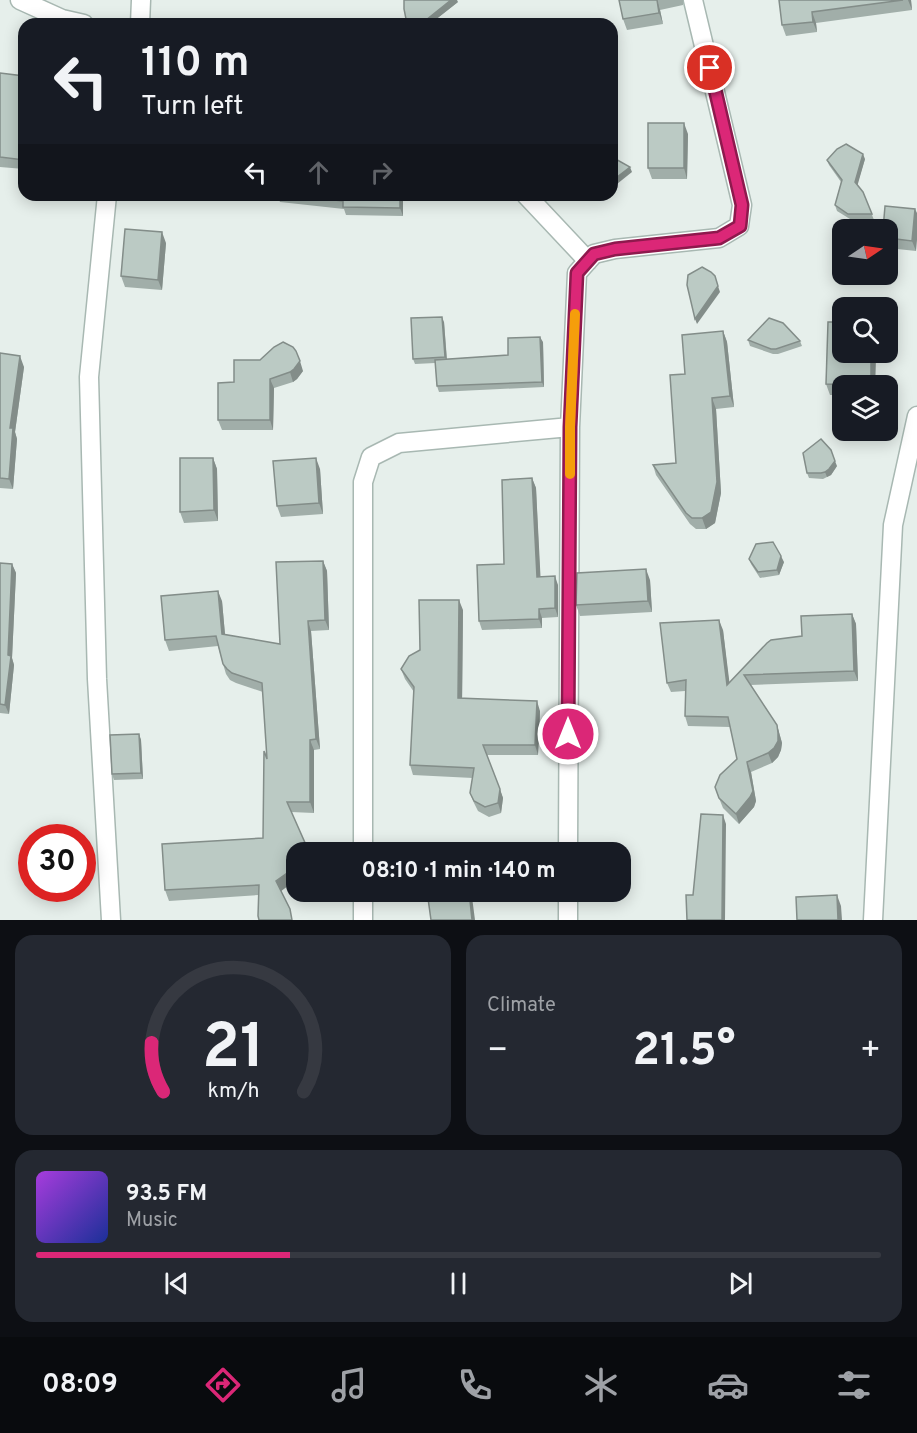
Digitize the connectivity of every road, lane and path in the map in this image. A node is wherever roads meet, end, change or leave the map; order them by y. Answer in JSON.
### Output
{"nodes":[{"id":1,"x":21,"y":0,"type":"edge"},
{"id":2,"x":141,"y":0,"type":"edge"},
{"id":3,"x":693,"y":0,"type":"edge"},
{"id":4,"x":60,"y":18,"type":"edge"},
{"id":5,"x":140,"y":18,"type":"edge"},
{"id":6,"x":106,"y":201,"type":"edge"},
{"id":7,"x":532,"y":201,"type":"edge"},
{"id":8,"x":588,"y":261,"type":"junction"},
{"id":9,"x":917,"y":416,"type":"edge"},
{"id":10,"x":570,"y":427,"type":"junction"},
{"id":11,"x":363,"y":842,"type":"edge"},
{"id":12,"x":568,"y":842,"type":"edge"},
{"id":13,"x":363,"y":902,"type":"edge"},
{"id":14,"x":568,"y":902,"type":"edge"},
{"id":15,"x":111,"y":920,"type":"edge"},
{"id":16,"x":363,"y":920,"type":"edge"},
{"id":17,"x":568,"y":920,"type":"edge"},
{"id":18,"x":873,"y":920,"type":"edge"}],
"edges":[{"from":1,"to":4,"type":"street"},
{"from":2,"to":5,"type":"street"},
{"from":3,"to":8,"type":"street"},
{"from":6,"to":15,"type":"street"},
{"from":7,"to":8,"type":"street"},
{"from":8,"to":10,"type":"street"},
{"from":9,"to":18,"type":"street"},
{"from":10,"to":11,"type":"street"},
{"from":10,"to":12,"type":"street"},
{"from":13,"to":16,"type":"street"},
{"from":14,"to":17,"type":"street"}]}
